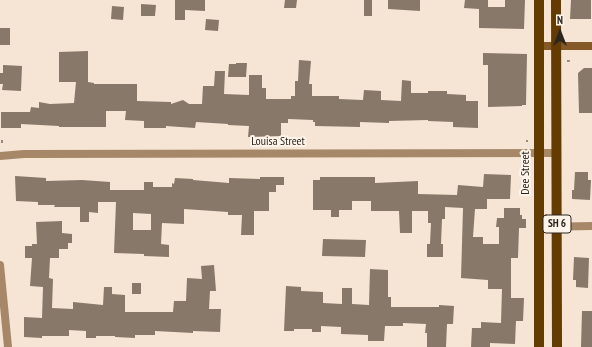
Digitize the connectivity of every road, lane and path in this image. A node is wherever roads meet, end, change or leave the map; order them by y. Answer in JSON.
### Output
{"nodes":[{"id":1,"x":539,"y":0,"type":"edge"},
{"id":2,"x":556,"y":0,"type":"edge"},
{"id":3,"x":539,"y":46,"type":"junction"},
{"id":4,"x":556,"y":46,"type":"junction"},
{"id":5,"x":592,"y":46,"type":"edge"},
{"id":6,"x":2,"y":140,"type":"dead end"},
{"id":7,"x":2,"y":146,"type":"dead end"},
{"id":8,"x":539,"y":154,"type":"junction"},
{"id":9,"x":556,"y":154,"type":"junction"},
{"id":10,"x":0,"y":156,"type":"edge"},
{"id":11,"x":528,"y":165,"type":"dead end"},
{"id":12,"x":525,"y":168,"type":"dead end"},
{"id":13,"x":592,"y":226,"type":"edge"},
{"id":14,"x":539,"y":227,"type":"junction"},
{"id":15,"x":557,"y":227,"type":"junction"},
{"id":16,"x":0,"y":265,"type":"edge"},
{"id":17,"x":8,"y":347,"type":"edge"},
{"id":18,"x":539,"y":347,"type":"edge"},
{"id":19,"x":557,"y":347,"type":"edge"}],
"edges":[{"from":1,"to":3,"type":"main road","name":"Dee Street","number":"SH 6"},
{"from":2,"to":4,"type":"main road","number":"SH 6"},
{"from":3,"to":4,"type":"main road"},
{"from":3,"to":8,"type":"main road","name":"Dee Street","number":"SH 6"},
{"from":4,"to":5,"type":"main road"},
{"from":4,"to":9,"type":"main road","number":"SH 6"},
{"from":6,"to":7,"type":"path"},
{"from":8,"to":9,"type":"street","name":"Louisa Street"},
{"from":8,"to":10,"type":"street","name":"Louisa Street"},
{"from":8,"to":14,"type":"main road","name":"Dee Street","number":"SH 6"},
{"from":9,"to":15,"type":"main road","number":"SH 6"},
{"from":11,"to":12,"type":"path"},
{"from":13,"to":15,"type":"street"},
{"from":14,"to":15,"type":"street"},
{"from":14,"to":18,"type":"main road","name":"Dee Street","number":"SH 6"},
{"from":15,"to":19,"type":"main road","number":"SH 6"},
{"from":16,"to":17,"type":"street"}]}
